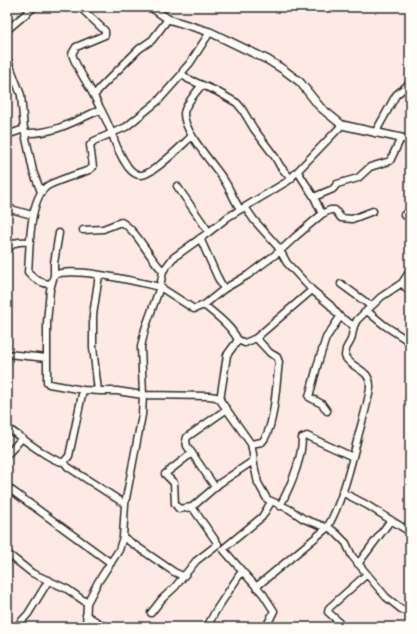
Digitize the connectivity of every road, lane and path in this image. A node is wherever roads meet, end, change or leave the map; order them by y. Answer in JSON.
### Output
{"nodes":[{"id":1,"x":34,"y":7,"type":"edge"},
{"id":2,"x":80,"y":7,"type":"edge"},
{"id":3,"x":151,"y":7,"type":"edge"},
{"id":4,"x":168,"y":19,"type":"junction"},
{"id":5,"x":7,"y":30,"type":"edge"},
{"id":6,"x":210,"y":32,"type":"junction"},
{"id":7,"x":7,"y":58,"type":"edge"},
{"id":8,"x":182,"y":74,"type":"junction"},
{"id":9,"x":14,"y":80,"type":"junction"},
{"id":10,"x":410,"y":83,"type":"edge"},
{"id":11,"x":7,"y":84,"type":"edge"},
{"id":12,"x":202,"y":85,"type":"junction"},
{"id":13,"x":94,"y":96,"type":"junction"},
{"id":14,"x":100,"y":110,"type":"junction"},
{"id":15,"x":342,"y":125,"type":"junction"},
{"id":16,"x":25,"y":131,"type":"junction"},
{"id":17,"x":376,"y":133,"type":"junction"},
{"id":18,"x":112,"y":134,"type":"junction"},
{"id":19,"x":7,"y":135,"type":"edge"},
{"id":20,"x":192,"y":136,"type":"junction"},
{"id":21,"x":401,"y":138,"type":"junction"},
{"id":22,"x":410,"y":140,"type":"edge"},
{"id":23,"x":298,"y":172,"type":"junction"},
{"id":24,"x":291,"y":179,"type":"junction"},
{"id":25,"x":177,"y":186,"type":"dead end"},
{"id":26,"x":41,"y":192,"type":"junction"},
{"id":27,"x":314,"y":197,"type":"junction"},
{"id":28,"x":7,"y":208,"type":"edge"},
{"id":29,"x":243,"y":208,"type":"junction"},
{"id":30,"x":373,"y":211,"type":"dead end"},
{"id":31,"x":410,"y":211,"type":"edge"},
{"id":32,"x":322,"y":214,"type":"junction"},
{"id":33,"x":32,"y":215,"type":"junction"},
{"id":34,"x":404,"y":215,"type":"dead end"},
{"id":35,"x":83,"y":230,"type":"dead end"},
{"id":36,"x":209,"y":232,"type":"junction"},
{"id":37,"x":58,"y":233,"type":"dead end"},
{"id":38,"x":200,"y":238,"type":"junction"},
{"id":39,"x":30,"y":242,"type":"junction"},
{"id":40,"x":7,"y":251,"type":"edge"},
{"id":41,"x":280,"y":251,"type":"junction"},
{"id":42,"x":163,"y":271,"type":"junction"},
{"id":43,"x":410,"y":271,"type":"edge"},
{"id":44,"x":54,"y":275,"type":"junction"},
{"id":45,"x":99,"y":275,"type":"junction"},
{"id":46,"x":402,"y":283,"type":"junction"},
{"id":47,"x":51,"y":284,"type":"junction"},
{"id":48,"x":341,"y":284,"type":"dead end"},
{"id":49,"x":160,"y":287,"type":"junction"},
{"id":50,"x":224,"y":289,"type":"junction"},
{"id":51,"x":312,"y":290,"type":"junction"},
{"id":52,"x":410,"y":293,"type":"edge"},
{"id":53,"x":204,"y":305,"type":"junction"},
{"id":54,"x":369,"y":308,"type":"junction"},
{"id":55,"x":340,"y":317,"type":"junction"},
{"id":56,"x":354,"y":326,"type":"junction"},
{"id":57,"x":256,"y":338,"type":"junction"},
{"id":58,"x":238,"y":340,"type":"junction"},
{"id":59,"x":410,"y":342,"type":"edge"},
{"id":60,"x":7,"y":354,"type":"edge"},
{"id":61,"x":47,"y":358,"type":"junction"},
{"id":62,"x":83,"y":390,"type":"junction"},
{"id":63,"x":98,"y":391,"type":"junction"},
{"id":64,"x":143,"y":395,"type":"junction"},
{"id":65,"x":220,"y":400,"type":"junction"},
{"id":66,"x":227,"y":409,"type":"junction"},
{"id":67,"x":327,"y":411,"type":"dead end"},
{"id":68,"x":7,"y":428,"type":"edge"},
{"id":69,"x":22,"y":438,"type":"junction"},
{"id":70,"x":251,"y":444,"type":"junction"},
{"id":71,"x":192,"y":453,"type":"junction"},
{"id":72,"x":7,"y":455,"type":"edge"},
{"id":73,"x":353,"y":457,"type":"junction"},
{"id":74,"x":253,"y":461,"type":"junction"},
{"id":75,"x":64,"y":462,"type":"junction"},
{"id":76,"x":7,"y":487,"type":"edge"},
{"id":77,"x":215,"y":487,"type":"junction"},
{"id":78,"x":342,"y":492,"type":"junction"},
{"id":79,"x":271,"y":502,"type":"junction"},
{"id":80,"x":125,"y":504,"type":"junction"},
{"id":81,"x":192,"y":506,"type":"junction"},
{"id":82,"x":280,"y":506,"type":"junction"},
{"id":83,"x":391,"y":520,"type":"junction"},
{"id":84,"x":410,"y":524,"type":"edge"},
{"id":85,"x":327,"y":528,"type":"junction"},
{"id":86,"x":408,"y":530,"type":"edge"},
{"id":87,"x":123,"y":537,"type":"junction"},
{"id":88,"x":218,"y":544,"type":"junction"},
{"id":89,"x":223,"y":550,"type":"junction"},
{"id":90,"x":7,"y":553,"type":"edge"},
{"id":91,"x":111,"y":563,"type":"junction"},
{"id":92,"x":358,"y":564,"type":"junction"},
{"id":93,"x":242,"y":571,"type":"junction"},
{"id":94,"x":366,"y":574,"type":"junction"},
{"id":95,"x":183,"y":576,"type":"junction"},
{"id":96,"x":50,"y":580,"type":"junction"},
{"id":97,"x":256,"y":587,"type":"junction"},
{"id":98,"x":87,"y":602,"type":"junction"},
{"id":99,"x":151,"y":613,"type":"dead end"},
{"id":100,"x":410,"y":613,"type":"edge"},
{"id":101,"x":86,"y":615,"type":"junction"},
{"id":102,"x":16,"y":627,"type":"edge"},
{"id":103,"x":86,"y":627,"type":"edge"},
{"id":104,"x":105,"y":627,"type":"edge"},
{"id":105,"x":207,"y":627,"type":"edge"},
{"id":106,"x":266,"y":627,"type":"edge"},
{"id":107,"x":342,"y":627,"type":"edge"}],
"edges":[{"from":1,"to":5,"type":"street"},
{"from":2,"to":13,"type":"street"},
{"from":3,"to":4,"type":"street"},
{"from":4,"to":6,"type":"street"},
{"from":4,"to":13,"type":"street"},
{"from":6,"to":8,"type":"street"},
{"from":6,"to":15,"type":"street"},
{"from":7,"to":9,"type":"street"},
{"from":8,"to":12,"type":"street"},
{"from":8,"to":18,"type":"street"},
{"from":9,"to":11,"type":"street"},
{"from":9,"to":16,"type":"street"},
{"from":10,"to":17,"type":"street"},
{"from":12,"to":20,"type":"street"},
{"from":12,"to":24,"type":"street"},
{"from":13,"to":14,"type":"street"},
{"from":14,"to":16,"type":"street"},
{"from":14,"to":18,"type":"street"},
{"from":15,"to":17,"type":"street"},
{"from":15,"to":23,"type":"street"},
{"from":16,"to":19,"type":"street"},
{"from":16,"to":26,"type":"street"},
{"from":17,"to":21,"type":"street"},
{"from":18,"to":20,"type":"street"},
{"from":18,"to":26,"type":"street"},
{"from":20,"to":29,"type":"street"},
{"from":21,"to":22,"type":"street"},
{"from":21,"to":27,"type":"street"},
{"from":23,"to":24,"type":"street"},
{"from":23,"to":27,"type":"street"},
{"from":24,"to":29,"type":"street"},
{"from":25,"to":36,"type":"street"},
{"from":26,"to":33,"type":"street"},
{"from":27,"to":32,"type":"street"},
{"from":28,"to":33,"type":"street"},
{"from":29,"to":36,"type":"street"},
{"from":29,"to":41,"type":"street"},
{"from":30,"to":32,"type":"street"},
{"from":31,"to":34,"type":"street"},
{"from":32,"to":41,"type":"street"},
{"from":33,"to":39,"type":"street"},
{"from":35,"to":42,"type":"street"},
{"from":36,"to":38,"type":"street"},
{"from":37,"to":44,"type":"street"},
{"from":38,"to":42,"type":"street"},
{"from":38,"to":50,"type":"street"},
{"from":39,"to":40,"type":"street"},
{"from":39,"to":47,"type":"street"},
{"from":41,"to":50,"type":"street"},
{"from":41,"to":51,"type":"street"},
{"from":42,"to":49,"type":"street"},
{"from":43,"to":46,"type":"street"},
{"from":44,"to":45,"type":"street"},
{"from":44,"to":47,"type":"street"},
{"from":45,"to":49,"type":"street"},
{"from":45,"to":63,"type":"street"},
{"from":46,"to":52,"type":"street"},
{"from":46,"to":54,"type":"street"},
{"from":47,"to":61,"type":"street"},
{"from":48,"to":54,"type":"street"},
{"from":49,"to":53,"type":"street"},
{"from":49,"to":64,"type":"street"},
{"from":50,"to":53,"type":"street"},
{"from":51,"to":55,"type":"street"},
{"from":51,"to":57,"type":"street"},
{"from":53,"to":58,"type":"street"},
{"from":54,"to":56,"type":"street"},
{"from":54,"to":59,"type":"street"},
{"from":55,"to":56,"type":"street"},
{"from":55,"to":67,"type":"street"},
{"from":56,"to":73,"type":"street"},
{"from":57,"to":58,"type":"street"},
{"from":57,"to":70,"type":"street"},
{"from":58,"to":65,"type":"street"},
{"from":60,"to":61,"type":"street"},
{"from":61,"to":62,"type":"street"},
{"from":62,"to":63,"type":"street"},
{"from":62,"to":75,"type":"street"},
{"from":63,"to":64,"type":"street"},
{"from":64,"to":65,"type":"street"},
{"from":64,"to":80,"type":"street"},
{"from":65,"to":66,"type":"street"},
{"from":66,"to":70,"type":"street"},
{"from":66,"to":71,"type":"street"},
{"from":68,"to":69,"type":"street"},
{"from":69,"to":72,"type":"street"},
{"from":69,"to":75,"type":"street"},
{"from":70,"to":74,"type":"street"},
{"from":71,"to":77,"type":"street"},
{"from":71,"to":81,"type":"street"},
{"from":73,"to":78,"type":"street"},
{"from":73,"to":82,"type":"street"},
{"from":74,"to":77,"type":"street"},
{"from":74,"to":79,"type":"street"},
{"from":75,"to":80,"type":"street"},
{"from":76,"to":91,"type":"street"},
{"from":77,"to":81,"type":"street"},
{"from":78,"to":83,"type":"street"},
{"from":78,"to":85,"type":"street"},
{"from":79,"to":82,"type":"street"},
{"from":79,"to":89,"type":"street"},
{"from":80,"to":87,"type":"street"},
{"from":81,"to":88,"type":"street"},
{"from":82,"to":85,"type":"street"},
{"from":83,"to":86,"type":"street"},
{"from":83,"to":92,"type":"street"},
{"from":84,"to":86,"type":"street"},
{"from":85,"to":92,"type":"street"},
{"from":85,"to":97,"type":"street"},
{"from":87,"to":91,"type":"street"},
{"from":87,"to":95,"type":"street"},
{"from":88,"to":89,"type":"street"},
{"from":88,"to":95,"type":"street"},
{"from":89,"to":93,"type":"street"},
{"from":90,"to":96,"type":"street"},
{"from":91,"to":98,"type":"street"},
{"from":92,"to":94,"type":"street"},
{"from":93,"to":97,"type":"street"},
{"from":93,"to":105,"type":"street"},
{"from":94,"to":100,"type":"street"},
{"from":94,"to":107,"type":"street"},
{"from":95,"to":99,"type":"street"},
{"from":96,"to":98,"type":"street"},
{"from":96,"to":102,"type":"street"},
{"from":97,"to":106,"type":"street"},
{"from":98,"to":101,"type":"street"},
{"from":101,"to":103,"type":"street"},
{"from":101,"to":104,"type":"street"}]}
